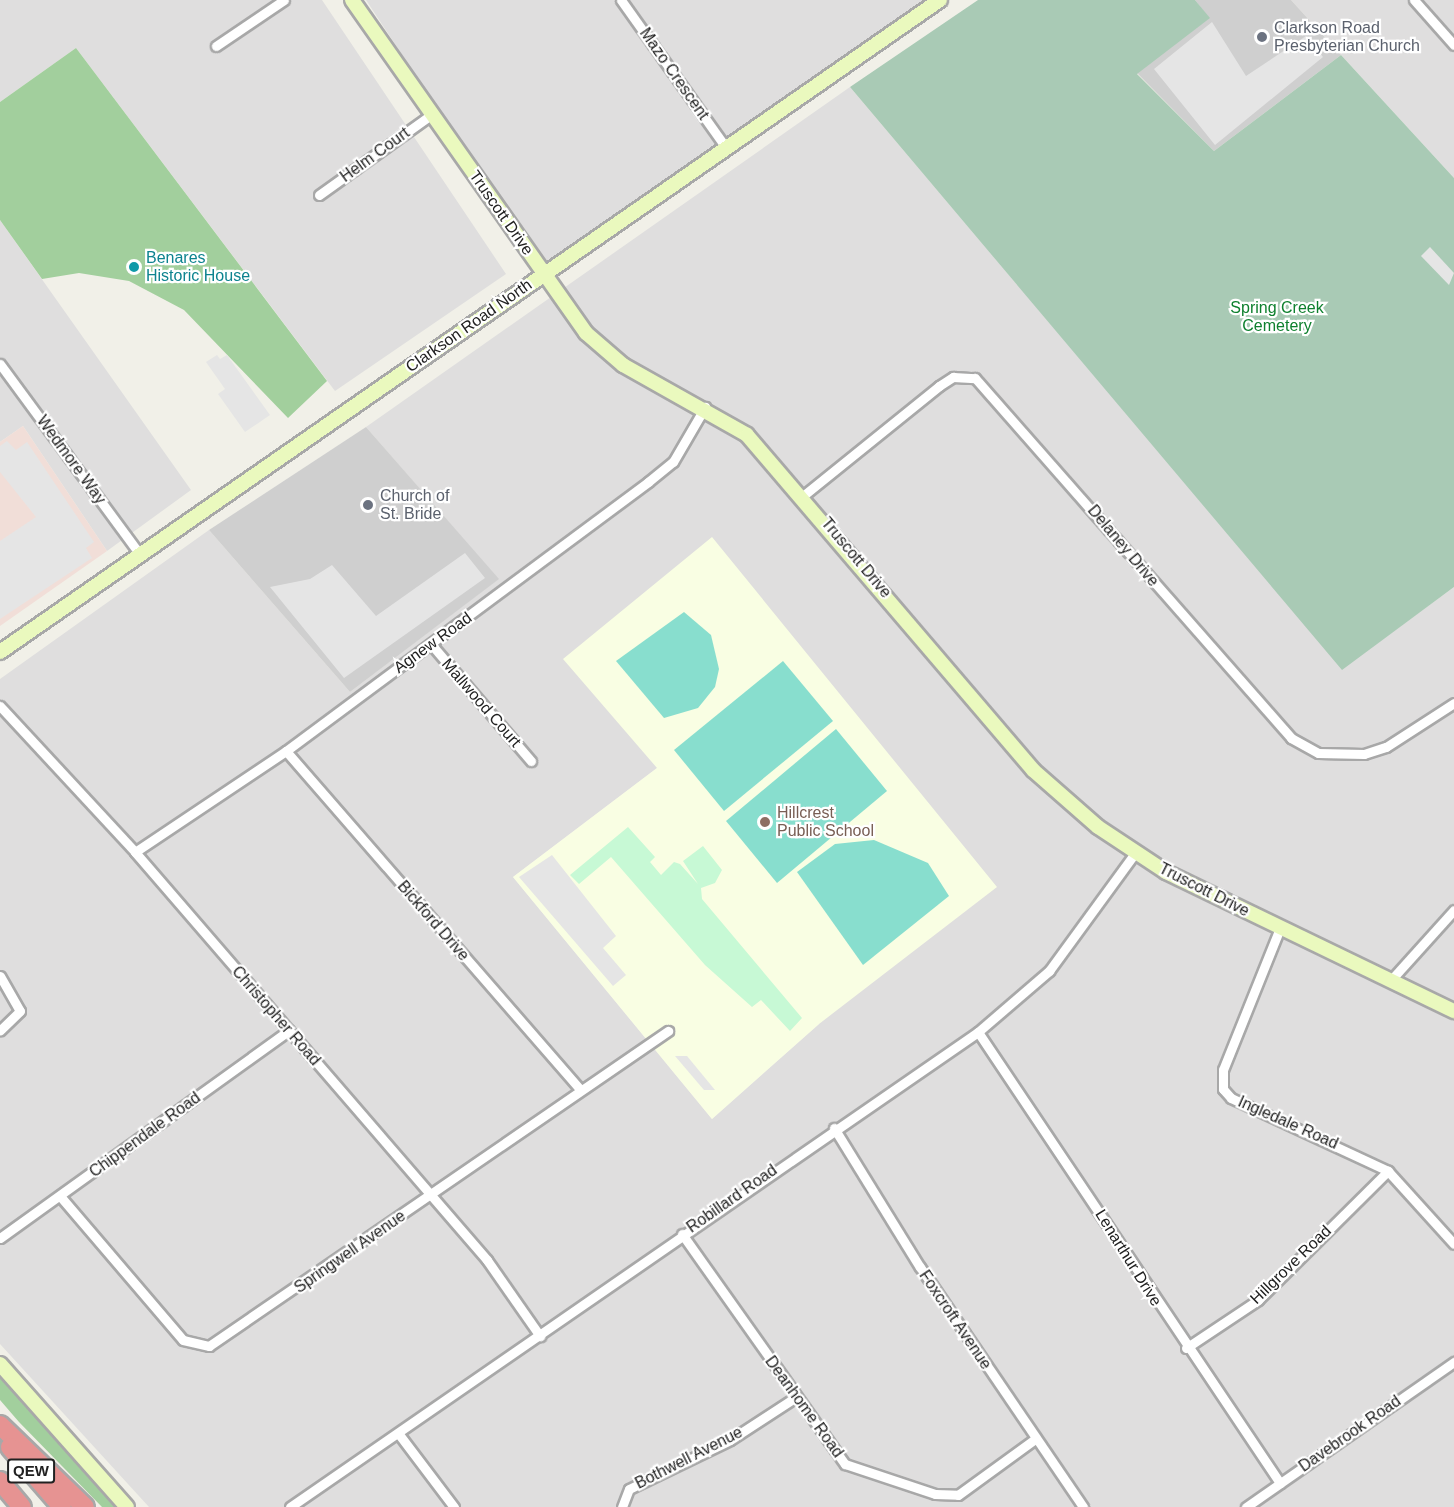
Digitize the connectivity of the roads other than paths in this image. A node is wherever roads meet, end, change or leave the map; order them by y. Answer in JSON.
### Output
{"nodes":[{"id":1,"x":284,"y":0,"type":"edge"},
{"id":2,"x":352,"y":0,"type":"edge"},
{"id":3,"x":621,"y":0,"type":"edge"},
{"id":4,"x":940,"y":0,"type":"edge"},
{"id":5,"x":1413,"y":0,"type":"edge"},
{"id":6,"x":1454,"y":45,"type":"edge"},
{"id":7,"x":216,"y":46,"type":"dead end"},
{"id":8,"x":432,"y":114,"type":"junction"},
{"id":9,"x":726,"y":148,"type":"junction"},
{"id":10,"x":319,"y":195,"type":"dead end"},
{"id":11,"x":544,"y":273,"type":"junction"},
{"id":12,"x":0,"y":364,"type":"edge"},
{"id":13,"x":705,"y":407,"type":"junction"},
{"id":14,"x":804,"y":495,"type":"junction"},
{"id":15,"x":141,"y":556,"type":"junction"},
{"id":16,"x":431,"y":644,"type":"junction"},
{"id":17,"x":0,"y":652,"type":"edge"},
{"id":18,"x":1454,"y":703,"type":"edge"},
{"id":19,"x":0,"y":706,"type":"edge"},
{"id":20,"x":285,"y":751,"type":"junction"},
{"id":21,"x":531,"y":761,"type":"dead end"},
{"id":22,"x":135,"y":852,"type":"junction"},
{"id":23,"x":1135,"y":853,"type":"junction"},
{"id":24,"x":1454,"y":910,"type":"edge"},
{"id":25,"x":1281,"y":928,"type":"junction"},
{"id":26,"x":0,"y":976,"type":"edge"},
{"id":27,"x":1391,"y":980,"type":"junction"},
{"id":28,"x":1454,"y":1011,"type":"edge"},
{"id":29,"x":0,"y":1030,"type":"edge"},
{"id":30,"x":289,"y":1030,"type":"junction"},
{"id":31,"x":668,"y":1031,"type":"dead end"},
{"id":32,"x":978,"y":1032,"type":"junction"},
{"id":33,"x":581,"y":1090,"type":"junction"},
{"id":34,"x":834,"y":1128,"type":"junction"},
{"id":35,"x":1388,"y":1171,"type":"junction"},
{"id":36,"x":60,"y":1196,"type":"junction"},
{"id":37,"x":430,"y":1197,"type":"junction"},
{"id":38,"x":682,"y":1234,"type":"junction"},
{"id":39,"x":0,"y":1238,"type":"edge"},
{"id":40,"x":1454,"y":1244,"type":"edge"},
{"id":41,"x":540,"y":1336,"type":"junction"},
{"id":42,"x":1186,"y":1348,"type":"junction"},
{"id":43,"x":1454,"y":1362,"type":"edge"},
{"id":44,"x":0,"y":1364,"type":"edge"},
{"id":45,"x":796,"y":1397,"type":"junction"},
{"id":46,"x":0,"y":1425,"type":"edge"},
{"id":47,"x":398,"y":1432,"type":"junction"},
{"id":48,"x":0,"y":1435,"type":"edge"},
{"id":49,"x":1035,"y":1439,"type":"junction"},
{"id":50,"x":0,"y":1481,"type":"edge"},
{"id":51,"x":1280,"y":1483,"type":"junction"},
{"id":52,"x":22,"y":1507,"type":"edge"},
{"id":53,"x":62,"y":1507,"type":"edge"},
{"id":54,"x":85,"y":1507,"type":"edge"},
{"id":55,"x":127,"y":1507,"type":"edge"},
{"id":56,"x":290,"y":1507,"type":"edge"},
{"id":57,"x":454,"y":1507,"type":"edge"},
{"id":58,"x":622,"y":1507,"type":"edge"},
{"id":59,"x":1083,"y":1507,"type":"edge"},
{"id":60,"x":1246,"y":1507,"type":"edge"}],
"edges":[{"from":1,"to":7,"type":"street"},
{"from":2,"to":8,"type":"street","name":"Truscott Drive"},
{"from":3,"to":9,"type":"street","name":"Mazo Crescent"},
{"from":4,"to":9,"type":"street","name":"Clarkson Road North"},
{"from":5,"to":6,"type":"street"},
{"from":8,"to":10,"type":"street","name":"Helm Court"},
{"from":8,"to":11,"type":"street","name":"Truscott Drive"},
{"from":9,"to":11,"type":"street","name":"Clarkson Road North"},
{"from":11,"to":13,"type":"street","name":"Truscott Drive"},
{"from":11,"to":15,"type":"street","name":"Clarkson Road North"},
{"from":12,"to":15,"type":"street","name":"Wedmore Way"},
{"from":13,"to":14,"type":"street","name":"Truscott Drive"},
{"from":13,"to":16,"type":"street","name":"Agnew Road"},
{"from":14,"to":18,"type":"street","name":"Delaney Drive"},
{"from":14,"to":23,"type":"street","name":"Truscott Drive"},
{"from":15,"to":17,"type":"street","name":"Clarkson Road North"},
{"from":16,"to":20,"type":"street","name":"Agnew Road"},
{"from":16,"to":21,"type":"street","name":"Mallwood Court"},
{"from":19,"to":22,"type":"street","name":"Christopher Road"},
{"from":20,"to":22,"type":"street","name":"Agnew Road"},
{"from":20,"to":33,"type":"street","name":"Bickford Drive"},
{"from":22,"to":30,"type":"street","name":"Christopher Road"},
{"from":23,"to":25,"type":"street","name":"Truscott Drive"},
{"from":23,"to":32,"type":"street","name":"Robillard Road"},
{"from":24,"to":27,"type":"street"},
{"from":25,"to":27,"type":"street","name":"Truscott Drive"},
{"from":25,"to":35,"type":"street","name":"Ingledale Road"},
{"from":26,"to":29,"type":"street"},
{"from":27,"to":28,"type":"street","name":"Truscott Drive"},
{"from":30,"to":36,"type":"street","name":"Chippendale Road"},
{"from":30,"to":37,"type":"street","name":"Christopher Road"},
{"from":31,"to":33,"type":"street","name":"Springwell Avenue"},
{"from":32,"to":34,"type":"street","name":"Robillard Road"},
{"from":32,"to":42,"type":"street","name":"Lenarthur Drive"},
{"from":33,"to":37,"type":"street","name":"Springwell Avenue"},
{"from":34,"to":38,"type":"street","name":"Robillard Road"},
{"from":34,"to":49,"type":"street","name":"Foxcroft Avenue"},
{"from":35,"to":40,"type":"street","name":"Ingledale Road"},
{"from":35,"to":42,"type":"street","name":"Hillgrove Road"},
{"from":36,"to":37,"type":"street","name":"Springwell Avenue"},
{"from":36,"to":39,"type":"street","name":"Chippendale Road"},
{"from":37,"to":41,"type":"street","name":"Christopher Road"},
{"from":38,"to":41,"type":"street","name":"Robillard Road"},
{"from":38,"to":45,"type":"street","name":"Deanhome Road"},
{"from":41,"to":47,"type":"street","name":"Robillard Road"},
{"from":42,"to":51,"type":"street","name":"Lenarthur Drive"},
{"from":43,"to":51,"type":"street","name":"Davebrook Road"},
{"from":44,"to":55,"type":"street"},
{"from":45,"to":49,"type":"street","name":"Deanhome Road"},
{"from":45,"to":58,"type":"street","name":"Bothwell Avenue"},
{"from":46,"to":54,"type":"highway"},
{"from":47,"to":56,"type":"street","name":"Robillard Road"},
{"from":47,"to":57,"type":"street"},
{"from":48,"to":53,"type":"highway","number":"QEW"},
{"from":49,"to":59,"type":"street","name":"Foxcroft Avenue"},
{"from":50,"to":52,"type":"highway","number":"QEW"},
{"from":51,"to":60,"type":"street","name":"Davebrook Road"}]}
